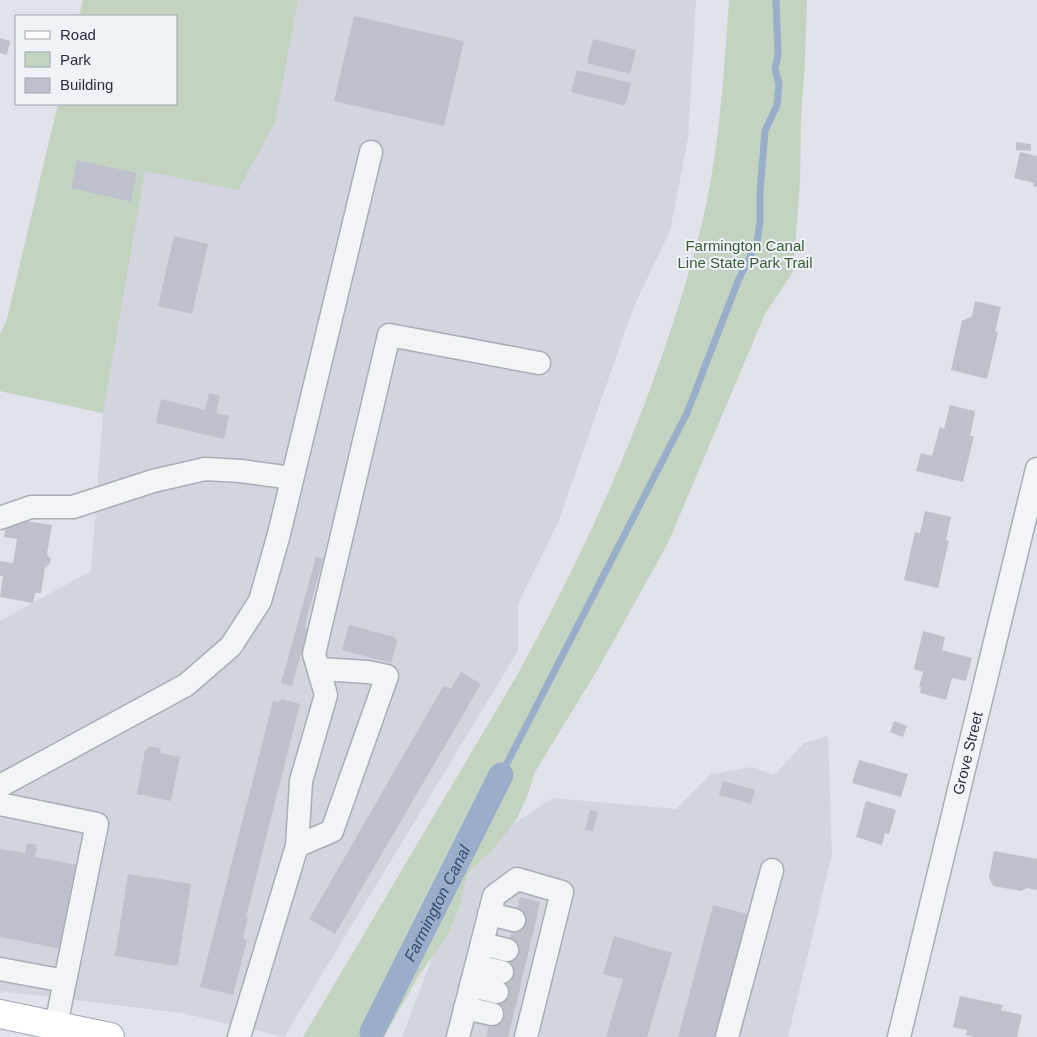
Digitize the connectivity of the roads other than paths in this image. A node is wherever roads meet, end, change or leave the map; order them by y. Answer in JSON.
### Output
{"nodes":[{"id":1,"x":370,"y":152,"type":"dead end"},
{"id":2,"x":539,"y":363,"type":"dead end"},
{"id":3,"x":1037,"y":469,"type":"edge"},
{"id":4,"x":292,"y":478,"type":"junction"},
{"id":5,"x":0,"y":518,"type":"edge"},
{"id":6,"x":319,"y":669,"type":"junction"},
{"id":7,"x":0,"y":786,"type":"edge"},
{"id":8,"x":0,"y":804,"type":"edge"},
{"id":9,"x":297,"y":846,"type":"junction"},
{"id":10,"x":772,"y":870,"type":"dead end"},
{"id":11,"x":489,"y":914,"type":"junction"},
{"id":12,"x":534,"y":924,"type":"junction"},
{"id":13,"x":482,"y":944,"type":"junction"},
{"id":14,"x":527,"y":954,"type":"junction"},
{"id":15,"x":0,"y":969,"type":"edge"},
{"id":16,"x":474,"y":976,"type":"junction"},
{"id":17,"x":65,"y":981,"type":"junction"},
{"id":18,"x":519,"y":987,"type":"junction"},
{"id":19,"x":465,"y":1008,"type":"junction"},
{"id":20,"x":0,"y":1014,"type":"edge"},
{"id":21,"x":515,"y":1023,"type":"edge"},
{"id":22,"x":44,"y":1028,"type":"edge"},
{"id":23,"x":110,"y":1037,"type":"edge"},
{"id":24,"x":239,"y":1037,"type":"edge"},
{"id":25,"x":458,"y":1037,"type":"edge"},
{"id":26,"x":727,"y":1037,"type":"edge"},
{"id":27,"x":899,"y":1037,"type":"edge"}],
"edges":[{"from":1,"to":4,"type":"street"},
{"from":2,"to":6,"type":"street"},
{"from":3,"to":27,"type":"street","name":"Grove Street"},
{"from":4,"to":5,"type":"street"},
{"from":4,"to":7,"type":"street"},
{"from":6,"to":9,"type":"street"},
{"from":6,"to":9,"type":"street"},
{"from":8,"to":17,"type":"street"},
{"from":9,"to":24,"type":"street"},
{"from":10,"to":26,"type":"street"},
{"from":11,"to":12,"type":"street"},
{"from":11,"to":12,"type":"street"},
{"from":11,"to":13,"type":"street"},
{"from":12,"to":14,"type":"street"},
{"from":13,"to":14,"type":"street"},
{"from":13,"to":16,"type":"street"},
{"from":14,"to":18,"type":"street"},
{"from":15,"to":17,"type":"street"},
{"from":16,"to":18,"type":"street"},
{"from":16,"to":19,"type":"street"},
{"from":17,"to":22,"type":"street"},
{"from":18,"to":21,"type":"street"},
{"from":19,"to":21,"type":"street"},
{"from":19,"to":25,"type":"street"},
{"from":20,"to":22,"type":"main road"},
{"from":22,"to":23,"type":"main road"}]}
